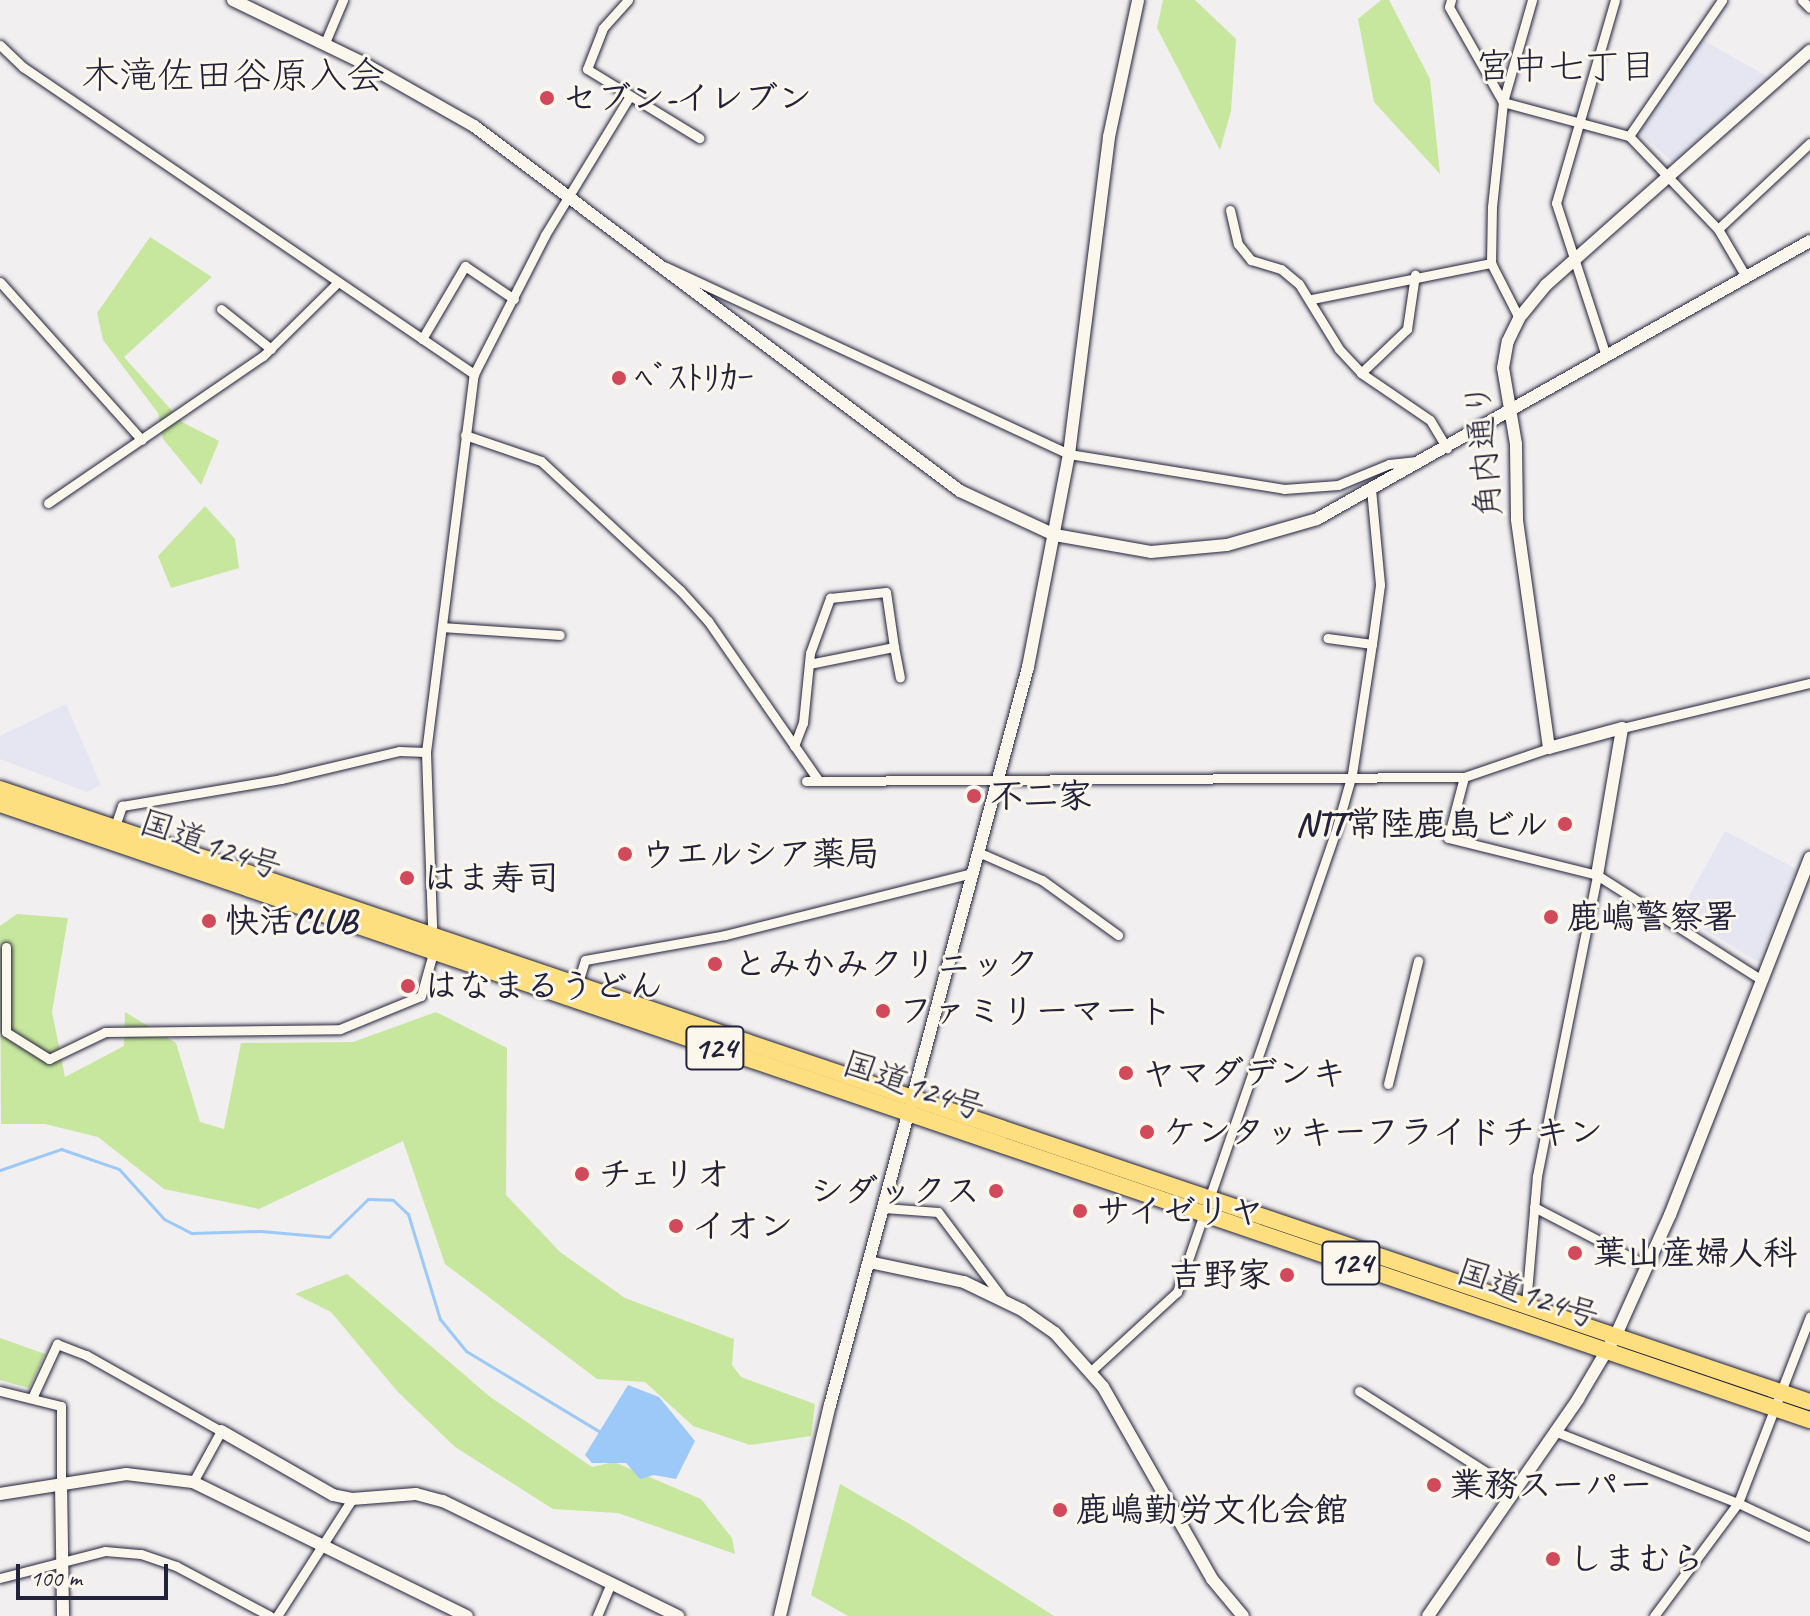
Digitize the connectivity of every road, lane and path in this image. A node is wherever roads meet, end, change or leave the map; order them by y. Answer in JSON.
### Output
{"nodes":[{"id":1,"x":233,"y":0,"type":"edge"},
{"id":2,"x":343,"y":0,"type":"edge"},
{"id":3,"x":628,"y":0,"type":"edge"},
{"id":4,"x":1138,"y":0,"type":"edge"},
{"id":5,"x":1451,"y":0,"type":"edge"},
{"id":6,"x":1532,"y":0,"type":"edge"},
{"id":7,"x":1615,"y":0,"type":"edge"},
{"id":8,"x":1722,"y":0,"type":"edge"},
{"id":9,"x":1802,"y":0,"type":"edge"},
{"id":10,"x":1810,"y":8,"type":"edge"},
{"id":11,"x":0,"y":45,"type":"edge"},
{"id":12,"x":324,"y":45,"type":"junction"},
{"id":13,"x":1810,"y":51,"type":"edge"},
{"id":14,"x":630,"y":96,"type":"junction"},
{"id":15,"x":1503,"y":102,"type":"junction"},
{"id":16,"x":1578,"y":123,"type":"junction"},
{"id":17,"x":1629,"y":136,"type":"junction"},
{"id":18,"x":699,"y":138,"type":"dead end"},
{"id":19,"x":1810,"y":143,"type":"edge"},
{"id":20,"x":1671,"y":179,"type":"junction"},
{"id":21,"x":568,"y":196,"type":"junction"},
{"id":22,"x":1230,"y":210,"type":"dead end"},
{"id":23,"x":1718,"y":229,"type":"junction"},
{"id":24,"x":1810,"y":241,"type":"edge"},
{"id":25,"x":1576,"y":260,"type":"junction"},
{"id":26,"x":1491,"y":263,"type":"junction"},
{"id":27,"x":663,"y":266,"type":"junction"},
{"id":28,"x":1415,"y":275,"type":"junction"},
{"id":29,"x":1746,"y":277,"type":"junction"},
{"id":30,"x":0,"y":282,"type":"edge"},
{"id":31,"x":338,"y":282,"type":"junction"},
{"id":32,"x":514,"y":299,"type":"junction"},
{"id":33,"x":1312,"y":299,"type":"junction"},
{"id":34,"x":221,"y":309,"type":"dead end"},
{"id":35,"x":1519,"y":318,"type":"junction"},
{"id":36,"x":422,"y":339,"type":"junction"},
{"id":37,"x":271,"y":349,"type":"junction"},
{"id":38,"x":1606,"y":356,"type":"junction"},
{"id":39,"x":1361,"y":373,"type":"junction"},
{"id":40,"x":474,"y":374,"type":"junction"},
{"id":41,"x":1510,"y":411,"type":"junction"},
{"id":42,"x":465,"y":435,"type":"junction"},
{"id":43,"x":142,"y":440,"type":"junction"},
{"id":44,"x":1447,"y":448,"type":"junction"},
{"id":45,"x":1069,"y":454,"type":"junction"},
{"id":46,"x":1425,"y":460,"type":"junction"},
{"id":47,"x":1371,"y":489,"type":"junction"},
{"id":48,"x":48,"y":503,"type":"dead end"},
{"id":49,"x":1055,"y":535,"type":"junction"},
{"id":50,"x":442,"y":627,"type":"junction"},
{"id":51,"x":560,"y":635,"type":"dead end"},
{"id":52,"x":1327,"y":638,"type":"dead end"},
{"id":53,"x":1372,"y":644,"type":"junction"},
{"id":54,"x":894,"y":647,"type":"junction"},
{"id":55,"x":809,"y":664,"type":"junction"},
{"id":56,"x":900,"y":677,"type":"dead end"},
{"id":57,"x":1810,"y":683,"type":"edge"},
{"id":58,"x":1622,"y":728,"type":"junction"},
{"id":59,"x":794,"y":746,"type":"junction"},
{"id":60,"x":1549,"y":748,"type":"junction"},
{"id":61,"x":426,"y":752,"type":"junction"},
{"id":62,"x":1352,"y":774,"type":"junction"},
{"id":63,"x":1464,"y":777,"type":"junction"},
{"id":64,"x":818,"y":780,"type":"junction"},
{"id":65,"x":997,"y":780,"type":"junction"},
{"id":66,"x":806,"y":781,"type":"dead end"},
{"id":67,"x":0,"y":789,"type":"edge"},
{"id":68,"x":0,"y":804,"type":"edge"},
{"id":69,"x":113,"y":834,"type":"junction"},
{"id":70,"x":978,"y":852,"type":"junction"},
{"id":71,"x":1810,"y":857,"type":"edge"},
{"id":72,"x":972,"y":873,"type":"junction"},
{"id":73,"x":1597,"y":875,"type":"junction"},
{"id":74,"x":433,"y":935,"type":"junction"},
{"id":75,"x":1118,"y":935,"type":"dead end"},
{"id":76,"x":6,"y":947,"type":"dead end"},
{"id":77,"x":433,"y":953,"type":"junction"},
{"id":78,"x":1418,"y":961,"type":"dead end"},
{"id":79,"x":1762,"y":980,"type":"junction"},
{"id":80,"x":578,"y":983,"type":"junction"},
{"id":81,"x":572,"y":1000,"type":"junction"},
{"id":82,"x":1388,"y":1084,"type":"dead end"},
{"id":83,"x":912,"y":1096,"type":"junction"},
{"id":84,"x":907,"y":1115,"type":"junction"},
{"id":85,"x":1206,"y":1206,"type":"junction"},
{"id":86,"x":1534,"y":1207,"type":"junction"},
{"id":87,"x":884,"y":1208,"type":"junction"},
{"id":88,"x":869,"y":1262,"type":"junction"},
{"id":89,"x":1648,"y":1266,"type":"junction"},
{"id":90,"x":1003,"y":1299,"type":"junction"},
{"id":91,"x":1526,"y":1304,"type":"junction"},
{"id":92,"x":1810,"y":1316,"type":"edge"},
{"id":93,"x":1616,"y":1335,"type":"junction"},
{"id":94,"x":1607,"y":1351,"type":"junction"},
{"id":95,"x":1091,"y":1371,"type":"junction"},
{"id":96,"x":0,"y":1391,"type":"edge"},
{"id":97,"x":1359,"y":1391,"type":"dead end"},
{"id":98,"x":32,"y":1398,"type":"junction"},
{"id":99,"x":1778,"y":1400,"type":"junction"},
{"id":100,"x":1810,"y":1402,"type":"edge"},
{"id":101,"x":1810,"y":1420,"type":"edge"},
{"id":102,"x":221,"y":1431,"type":"junction"},
{"id":103,"x":1554,"y":1431,"type":"junction"},
{"id":104,"x":193,"y":1482,"type":"junction"},
{"id":105,"x":61,"y":1484,"type":"junction"},
{"id":106,"x":1513,"y":1489,"type":"junction"},
{"id":107,"x":0,"y":1494,"type":"edge"},
{"id":108,"x":352,"y":1499,"type":"junction"},
{"id":109,"x":1738,"y":1503,"type":"junction"},
{"id":110,"x":1810,"y":1537,"type":"edge"},
{"id":111,"x":325,"y":1547,"type":"junction"},
{"id":112,"x":62,"y":1559,"type":"junction"},
{"id":113,"x":0,"y":1578,"type":"edge"},
{"id":114,"x":610,"y":1586,"type":"junction"},
{"id":115,"x":63,"y":1616,"type":"edge"},
{"id":116,"x":270,"y":1616,"type":"edge"},
{"id":117,"x":277,"y":1616,"type":"edge"},
{"id":118,"x":467,"y":1616,"type":"edge"},
{"id":119,"x":597,"y":1616,"type":"edge"},
{"id":120,"x":678,"y":1616,"type":"edge"},
{"id":121,"x":780,"y":1616,"type":"edge"},
{"id":122,"x":1243,"y":1616,"type":"edge"},
{"id":123,"x":1428,"y":1616,"type":"edge"},
{"id":124,"x":1654,"y":1616,"type":"edge"}],
"edges":[{"from":1,"to":12,"type":"street"},
{"from":2,"to":12,"type":"street"},
{"from":3,"to":14,"type":"street"},
{"from":4,"to":45,"type":"street"},
{"from":5,"to":15,"type":"street"},
{"from":6,"to":15,"type":"street"},
{"from":7,"to":16,"type":"street"},
{"from":8,"to":17,"type":"street"},
{"from":9,"to":10,"type":"street"},
{"from":11,"to":31,"type":"street"},
{"from":12,"to":21,"type":"street"},
{"from":13,"to":20,"type":"street","name":"角内通り"},
{"from":14,"to":18,"type":"street"},
{"from":14,"to":21,"type":"street"},
{"from":15,"to":16,"type":"street"},
{"from":15,"to":26,"type":"street"},
{"from":16,"to":17,"type":"street"},
{"from":16,"to":25,"type":"street"},
{"from":17,"to":20,"type":"street"},
{"from":19,"to":23,"type":"street"},
{"from":20,"to":23,"type":"street"},
{"from":20,"to":25,"type":"street","name":"角内通り"},
{"from":21,"to":27,"type":"street"},
{"from":21,"to":32,"type":"street"},
{"from":22,"to":33,"type":"street"},
{"from":23,"to":29,"type":"street"},
{"from":24,"to":29,"type":"street"},
{"from":25,"to":35,"type":"street","name":"角内通り"},
{"from":25,"to":38,"type":"street"},
{"from":26,"to":28,"type":"street"},
{"from":26,"to":35,"type":"street"},
{"from":27,"to":45,"type":"street"},
{"from":27,"to":49,"type":"street"},
{"from":28,"to":33,"type":"street"},
{"from":28,"to":39,"type":"street"},
{"from":29,"to":38,"type":"street"},
{"from":30,"to":43,"type":"street"},
{"from":31,"to":36,"type":"street"},
{"from":31,"to":37,"type":"street"},
{"from":32,"to":36,"type":"street"},
{"from":32,"to":40,"type":"street"},
{"from":33,"to":39,"type":"street"},
{"from":34,"to":37,"type":"street"},
{"from":35,"to":41,"type":"street","name":"角内通り"},
{"from":36,"to":40,"type":"street"},
{"from":37,"to":43,"type":"street"},
{"from":38,"to":41,"type":"street"},
{"from":39,"to":44,"type":"street"},
{"from":40,"to":42,"type":"street"},
{"from":41,"to":44,"type":"street"},
{"from":41,"to":60,"type":"street","name":"角内通り"},
{"from":42,"to":50,"type":"street"},
{"from":42,"to":59,"type":"street"},
{"from":43,"to":48,"type":"street"},
{"from":44,"to":46,"type":"street"},
{"from":45,"to":46,"type":"street"},
{"from":45,"to":49,"type":"street"},
{"from":46,"to":47,"type":"street"},
{"from":47,"to":49,"type":"street"},
{"from":47,"to":53,"type":"street"},
{"from":49,"to":65,"type":"street"},
{"from":50,"to":51,"type":"street"},
{"from":50,"to":61,"type":"street"},
{"from":52,"to":53,"type":"street"},
{"from":53,"to":62,"type":"street"},
{"from":54,"to":55,"type":"street"},
{"from":54,"to":55,"type":"street"},
{"from":54,"to":56,"type":"street"},
{"from":55,"to":59,"type":"street"},
{"from":57,"to":58,"type":"street"},
{"from":58,"to":60,"type":"street"},
{"from":58,"to":73,"type":"street"},
{"from":59,"to":64,"type":"street"},
{"from":60,"to":63,"type":"street"},
{"from":61,"to":69,"type":"street"},
{"from":61,"to":74,"type":"street"},
{"from":62,"to":63,"type":"street"},
{"from":62,"to":65,"type":"street"},
{"from":62,"to":85,"type":"street"},
{"from":63,"to":73,"type":"street"},
{"from":64,"to":65,"type":"street"},
{"from":64,"to":66,"type":"street"},
{"from":65,"to":70,"type":"street"},
{"from":67,"to":69,"type":"highway","name":"国道124号","number":"124"},
{"from":68,"to":69,"type":"highway","name":"国道124号","number":"124"},
{"from":69,"to":74,"type":"highway","name":"国道124号","number":"124"},
{"from":69,"to":77,"type":"highway","name":"国道124号","number":"124"},
{"from":70,"to":72,"type":"street"},
{"from":70,"to":75,"type":"street"},
{"from":71,"to":79,"type":"street"},
{"from":72,"to":80,"type":"street"},
{"from":72,"to":83,"type":"street"},
{"from":73,"to":79,"type":"street"},
{"from":73,"to":86,"type":"street"},
{"from":74,"to":77,"type":"street"},
{"from":74,"to":80,"type":"highway","name":"国道124号","number":"124"},
{"from":76,"to":77,"type":"street"},
{"from":77,"to":81,"type":"highway","name":"国道124号","number":"124"},
{"from":78,"to":82,"type":"street"},
{"from":79,"to":89,"type":"street"},
{"from":80,"to":81,"type":"street"},
{"from":80,"to":83,"type":"highway","name":"国道124号","number":"124"},
{"from":81,"to":84,"type":"highway","name":"国道124号","number":"124"},
{"from":83,"to":84,"type":"street"},
{"from":83,"to":85,"type":"highway","name":"国道124号","number":"124"},
{"from":84,"to":85,"type":"highway","name":"国道124号","number":"124"},
{"from":84,"to":87,"type":"street"},
{"from":85,"to":91,"type":"highway","name":"国道124号","number":"124"},
{"from":85,"to":94,"type":"highway","name":"国道124号","number":"124"},
{"from":85,"to":95,"type":"street"},
{"from":86,"to":89,"type":"street"},
{"from":86,"to":91,"type":"street"},
{"from":87,"to":88,"type":"street"},
{"from":87,"to":90,"type":"street"},
{"from":88,"to":90,"type":"street"},
{"from":88,"to":121,"type":"street"},
{"from":89,"to":93,"type":"street"},
{"from":90,"to":95,"type":"street"},
{"from":91,"to":93,"type":"highway","name":"国道124号","number":"124"},
{"from":92,"to":99,"type":"street"},
{"from":93,"to":94,"type":"street"},
{"from":93,"to":99,"type":"highway","name":"国道124号","number":"124"},
{"from":94,"to":99,"type":"highway","name":"国道124号","number":"124"},
{"from":94,"to":103,"type":"street"},
{"from":95,"to":122,"type":"street"},
{"from":96,"to":98,"type":"street"},
{"from":97,"to":106,"type":"street"},
{"from":98,"to":102,"type":"street"},
{"from":98,"to":105,"type":"street"},
{"from":99,"to":100,"type":"highway","name":"国道124号","number":"124"},
{"from":99,"to":101,"type":"highway","name":"国道124号","number":"124"},
{"from":99,"to":109,"type":"street"},
{"from":102,"to":104,"type":"street"},
{"from":102,"to":108,"type":"street"},
{"from":103,"to":106,"type":"street"},
{"from":103,"to":109,"type":"street"},
{"from":104,"to":105,"type":"street"},
{"from":104,"to":111,"type":"street"},
{"from":105,"to":107,"type":"street"},
{"from":105,"to":112,"type":"street"},
{"from":106,"to":123,"type":"street"},
{"from":108,"to":111,"type":"street"},
{"from":108,"to":114,"type":"street"},
{"from":109,"to":110,"type":"street"},
{"from":109,"to":124,"type":"street"},
{"from":111,"to":117,"type":"street"},
{"from":111,"to":118,"type":"street"},
{"from":112,"to":113,"type":"street"},
{"from":112,"to":115,"type":"street"},
{"from":112,"to":116,"type":"street"},
{"from":114,"to":119,"type":"street"},
{"from":114,"to":120,"type":"street"}]}
